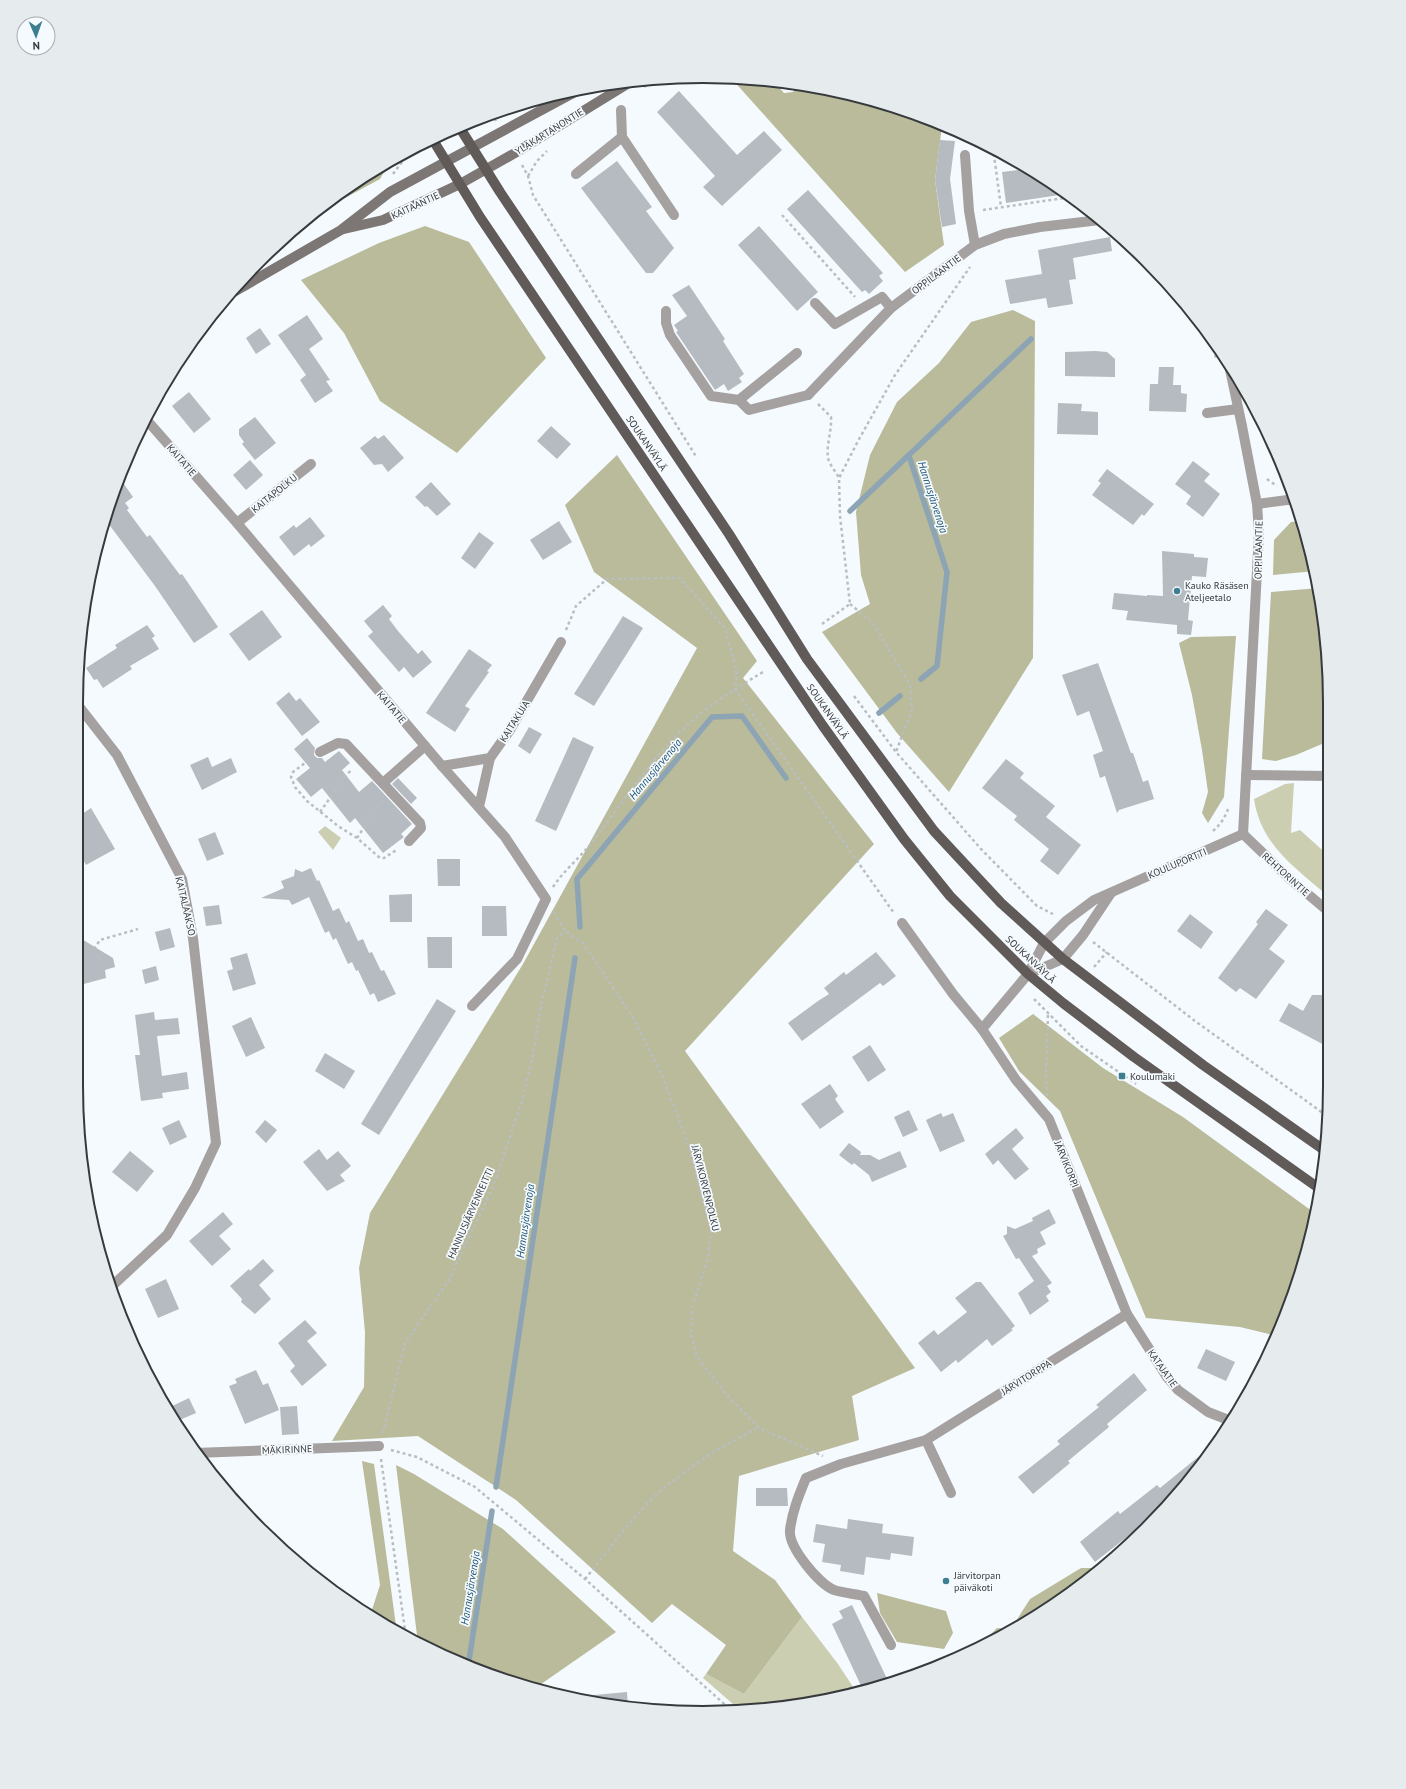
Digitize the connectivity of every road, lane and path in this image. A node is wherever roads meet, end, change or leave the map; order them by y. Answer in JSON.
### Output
{"nodes":[{"id":1,"x":620,"y":88,"type":"edge"},
{"id":2,"x":557,"y":101,"type":"edge"},
{"id":3,"x":621,"y":110,"type":"dead end"},
{"id":4,"x":495,"y":119,"type":"edge"},
{"id":5,"x":503,"y":131,"type":"junction"},
{"id":6,"x":462,"y":132,"type":"edge"},
{"id":7,"x":622,"y":137,"type":"junction"},
{"id":8,"x":436,"y":144,"type":"edge"},
{"id":9,"x":472,"y":147,"type":"junction"},
{"id":10,"x":515,"y":153,"type":"junction"},
{"id":11,"x":965,"y":156,"type":"dead end"},
{"id":12,"x":993,"y":156,"type":"edge"},
{"id":13,"x":446,"y":160,"type":"junction"},
{"id":14,"x":403,"y":161,"type":"edge"},
{"id":15,"x":486,"y":169,"type":"junction"},
{"id":16,"x":576,"y":174,"type":"dead end"},
{"id":17,"x":392,"y":175,"type":"dead end"},
{"id":18,"x":460,"y":184,"type":"junction"},
{"id":19,"x":1062,"y":198,"type":"edge"},
{"id":20,"x":1001,"y":207,"type":"junction"},
{"id":21,"x":970,"y":211,"type":"junction"},
{"id":22,"x":674,"y":215,"type":"dead end"},
{"id":23,"x":782,"y":215,"type":"dead end"},
{"id":24,"x":1092,"y":221,"type":"edge"},
{"id":25,"x":341,"y":230,"type":"junction"},
{"id":26,"x":975,"y":245,"type":"junction"},
{"id":27,"x":975,"y":260,"type":"dead end"},
{"id":28,"x":245,"y":285,"type":"edge"},
{"id":29,"x":851,"y":294,"type":"dead end"},
{"id":30,"x":815,"y":303,"type":"dead end"},
{"id":31,"x":891,"y":308,"type":"junction"},
{"id":32,"x":666,"y":311,"type":"dead end"},
{"id":33,"x":797,"y":353,"type":"dead end"},
{"id":34,"x":1215,"y":354,"type":"edge"},
{"id":35,"x":1218,"y":366,"type":"dead end"},
{"id":36,"x":1232,"y":380,"type":"edge"},
{"id":37,"x":808,"y":395,"type":"junction"},
{"id":38,"x":739,"y":400,"type":"junction"},
{"id":39,"x":1238,"y":409,"type":"junction"},
{"id":40,"x":1207,"y":413,"type":"dead end"},
{"id":41,"x":150,"y":424,"type":"edge"},
{"id":42,"x":698,"y":459,"type":"dead end"},
{"id":43,"x":311,"y":464,"type":"dead end"},
{"id":44,"x":839,"y":478,"type":"junction"},
{"id":45,"x":1288,"y":499,"type":"edge"},
{"id":46,"x":1257,"y":504,"type":"junction"},
{"id":47,"x":237,"y":523,"type":"junction"},
{"id":48,"x":850,"y":604,"type":"junction"},
{"id":49,"x":822,"y":624,"type":"dead end"},
{"id":50,"x":561,"y":642,"type":"joint"},
{"id":51,"x":763,"y":672,"type":"dead end"},
{"id":52,"x":735,"y":689,"type":"junction"},
{"id":53,"x":853,"y":695,"type":"dead end"},
{"id":54,"x":83,"y":712,"type":"edge"},
{"id":55,"x":425,"y":746,"type":"junction"},
{"id":56,"x":896,"y":752,"type":"junction"},
{"id":57,"x":316,"y":755,"type":"joint"},
{"id":58,"x":490,"y":758,"type":"junction"},
{"id":59,"x":442,"y":766,"type":"junction"},
{"id":60,"x":1246,"y":775,"type":"junction"},
{"id":61,"x":1323,"y":776,"type":"edge"},
{"id":62,"x":345,"y":777,"type":"dead end"},
{"id":63,"x":383,"y":783,"type":"junction"},
{"id":64,"x":1231,"y":799,"type":"dead end"},
{"id":65,"x":379,"y":805,"type":"dead end"},
{"id":66,"x":479,"y":807,"type":"junction"},
{"id":67,"x":320,"y":812,"type":"junction"},
{"id":68,"x":1209,"y":834,"type":"dead end"},
{"id":69,"x":1243,"y":834,"type":"junction"},
{"id":70,"x":358,"y":838,"type":"junction"},
{"id":71,"x":409,"y":842,"type":"dead end"},
{"id":72,"x":397,"y":850,"type":"dead end"},
{"id":73,"x":1111,"y":894,"type":"junction"},
{"id":74,"x":546,"y":899,"type":"junction"},
{"id":75,"x":1323,"y":907,"type":"edge"},
{"id":76,"x":1066,"y":921,"type":"junction"},
{"id":77,"x":902,"y":923,"type":"joint"},
{"id":78,"x":138,"y":929,"type":"dead end"},
{"id":79,"x":565,"y":931,"type":"junction"},
{"id":80,"x":1084,"y":935,"type":"junction"},
{"id":81,"x":1094,"y":938,"type":"dead end"},
{"id":82,"x":1044,"y":943,"type":"junction"},
{"id":83,"x":1094,"y":943,"type":"junction"},
{"id":84,"x":94,"y":949,"type":"dead end"},
{"id":85,"x":1063,"y":959,"type":"junction"},
{"id":86,"x":1028,"y":974,"type":"junction"},
{"id":87,"x":1019,"y":985,"type":"junction"},
{"id":88,"x":472,"y":1006,"type":"dead end"},
{"id":89,"x":1048,"y":1012,"type":"junction"},
{"id":90,"x":982,"y":1028,"type":"junction"},
{"id":91,"x":1136,"y":1084,"type":"dead end"},
{"id":92,"x":1322,"y":1113,"type":"edge"},
{"id":93,"x":1049,"y":1119,"type":"junction"},
{"id":94,"x":1320,"y":1147,"type":"edge"},
{"id":95,"x":1315,"y":1186,"type":"edge"},
{"id":96,"x":115,"y":1283,"type":"edge"},
{"id":97,"x":1127,"y":1314,"type":"junction"},
{"id":98,"x":1225,"y":1420,"type":"edge"},
{"id":99,"x":759,"y":1428,"type":"junction"},
{"id":100,"x":926,"y":1440,"type":"junction"},
{"id":101,"x":379,"y":1446,"type":"junction"},
{"id":102,"x":203,"y":1452,"type":"edge"},
{"id":103,"x":842,"y":1464,"type":"junction"},
{"id":104,"x":951,"y":1493,"type":"dead end"},
{"id":105,"x":585,"y":1579,"type":"junction"},
{"id":106,"x":405,"y":1629,"type":"edge"},
{"id":107,"x":891,"y":1645,"type":"dead end"},
{"id":108,"x":726,"y":1705,"type":"edge"}],
"edges":[{"from":1,"to":10,"type":"main road","name":"YLÄKARTANONTIE"},
{"from":2,"to":5,"type":"main road","name":"YLÄKARTANONTIE"},
{"from":3,"to":7,"type":"street"},
{"from":4,"to":5,"type":"path"},
{"from":5,"to":9,"type":"main road","name":"YLÄKARTANONTIE"},
{"from":6,"to":9,"type":"main road","name":"SOUKANVÄYLÄ"},
{"from":7,"to":16,"type":"street"},
{"from":7,"to":22,"type":"street"},
{"from":8,"to":13,"type":"main road","name":"SOUKANVÄYLÄ"},
{"from":9,"to":13,"type":"main road","name":"KAITAANTIE"},
{"from":9,"to":15,"type":"main road","name":"SOUKANVÄYLÄ"},
{"from":10,"to":15,"type":"main road","name":"YLÄKARTANONTIE"},
{"from":10,"to":42,"type":"path"},
{"from":11,"to":21,"type":"street"},
{"from":12,"to":20,"type":"path"},
{"from":13,"to":18,"type":"main road","name":"SOUKANVÄYLÄ"},
{"from":13,"to":25,"type":"main road","name":"KAITAANTIE"},
{"from":14,"to":17,"type":"path"},
{"from":15,"to":18,"type":"main road","name":"KAITAANTIE"},
{"from":15,"to":82,"type":"main road","name":"SOUKANVÄYLÄ"},
{"from":18,"to":25,"type":"main road","name":"KAITAANTIE"},
{"from":18,"to":86,"type":"main road","name":"SOUKANVÄYLÄ"},
{"from":19,"to":20,"type":"path"},
{"from":20,"to":21,"type":"path"},
{"from":21,"to":26,"type":"street"},
{"from":23,"to":29,"type":"path"},
{"from":24,"to":26,"type":"street","name":"OPPILAANTIE"},
{"from":25,"to":28,"type":"main road","name":"KAITAANTIE"},
{"from":26,"to":31,"type":"street","name":"OPPILAANTIE"},
{"from":27,"to":44,"type":"path"},
{"from":30,"to":31,"type":"street"},
{"from":31,"to":37,"type":"street","name":"OPPILAANTIE"},
{"from":32,"to":38,"type":"street"},
{"from":33,"to":38,"type":"street"},
{"from":34,"to":35,"type":"path"},
{"from":36,"to":39,"type":"street","name":"OPPILAANTIE"},
{"from":37,"to":38,"type":"street"},
{"from":37,"to":44,"type":"path"},
{"from":39,"to":40,"type":"street"},
{"from":39,"to":46,"type":"street","name":"OPPILAANTIE"},
{"from":41,"to":47,"type":"street","name":"KAITATIE"},
{"from":43,"to":47,"type":"street","name":"KAITAPOLKU"},
{"from":44,"to":48,"type":"path"},
{"from":45,"to":46,"type":"street"},
{"from":46,"to":60,"type":"street","name":"OPPILAANTIE"},
{"from":47,"to":55,"type":"street","name":"KAITATIE"},
{"from":48,"to":49,"type":"path"},
{"from":48,"to":56,"type":"path"},
{"from":50,"to":52,"type":"path"},
{"from":50,"to":58,"type":"street","name":"KAITAKUJA"},
{"from":51,"to":52,"type":"path"},
{"from":52,"to":74,"type":"path"},
{"from":52,"to":77,"type":"path"},
{"from":53,"to":56,"type":"path"},
{"from":54,"to":96,"type":"street","name":"KAITALAAKSO"},
{"from":55,"to":59,"type":"street","name":"KAITATIE"},
{"from":55,"to":63,"type":"street"},
{"from":56,"to":76,"type":"path"},
{"from":57,"to":63,"type":"street"},
{"from":57,"to":67,"type":"path"},
{"from":58,"to":59,"type":"street"},
{"from":58,"to":66,"type":"street"},
{"from":59,"to":66,"type":"street","name":"KAITATIE"},
{"from":60,"to":61,"type":"street"},
{"from":60,"to":69,"type":"street","name":"OPPILAANTIE"},
{"from":62,"to":67,"type":"path"},
{"from":63,"to":71,"type":"street"},
{"from":64,"to":68,"type":"path"},
{"from":65,"to":70,"type":"path"},
{"from":66,"to":74,"type":"street","name":"KAITATIE"},
{"from":67,"to":70,"type":"path"},
{"from":69,"to":73,"type":"street","name":"KOULUPORTTI"},
{"from":69,"to":75,"type":"street","name":"REHTORINTIE"},
{"from":70,"to":72,"type":"path"},
{"from":73,"to":76,"type":"street","name":"KOULUPORTTI"},
{"from":73,"to":80,"type":"street","name":"KOULUPORTTI"},
{"from":74,"to":79,"type":"path","name":"JÄRVIKORVENPOLKU"},
{"from":74,"to":88,"type":"street"},
{"from":76,"to":82,"type":"street","name":"KOULUPORTTI"},
{"from":77,"to":90,"type":"street","name":"JÄRVIKORPI"},
{"from":78,"to":84,"type":"path"},
{"from":79,"to":99,"type":"path","name":"JÄRVIKORVENPOLKU"},
{"from":79,"to":101,"type":"path","name":"HANNUSJÄRVENREITTI"},
{"from":80,"to":83,"type":"path"},
{"from":80,"to":85,"type":"street","name":"KOULUPORTTI"},
{"from":81,"to":83,"type":"path"},
{"from":82,"to":85,"type":"main road","name":"SOUKANVÄYLÄ"},
{"from":82,"to":86,"type":"street","name":"KOULUPORTTI"},
{"from":83,"to":92,"type":"path"},
{"from":85,"to":86,"type":"street","name":"KOULUPORTTI"},
{"from":85,"to":94,"type":"main road","name":"SOUKANVÄYLÄ"},
{"from":86,"to":87,"type":"street"},
{"from":86,"to":95,"type":"main road","name":"SOUKANVÄYLÄ"},
{"from":87,"to":89,"type":"path"},
{"from":87,"to":90,"type":"street"},
{"from":89,"to":91,"type":"path"},
{"from":89,"to":93,"type":"path"},
{"from":90,"to":93,"type":"street","name":"JÄRVIKORPI"},
{"from":93,"to":97,"type":"street","name":"JÄRVIKORPI"},
{"from":97,"to":98,"type":"street","name":"KATAJATIE"},
{"from":97,"to":100,"type":"street","name":"JÄRVITORPPA"},
{"from":99,"to":103,"type":"path","name":"JÄRVIKORVENPOLKU"},
{"from":99,"to":105,"type":"path"},
{"from":100,"to":103,"type":"street","name":"JÄRVITORPPA"},
{"from":100,"to":104,"type":"street"},
{"from":101,"to":102,"type":"street","name":"MÄKIRINNE"},
{"from":101,"to":105,"type":"path"},
{"from":101,"to":106,"type":"path"},
{"from":103,"to":107,"type":"street","name":"JÄRVITORPPA"},
{"from":105,"to":108,"type":"path"}]}
